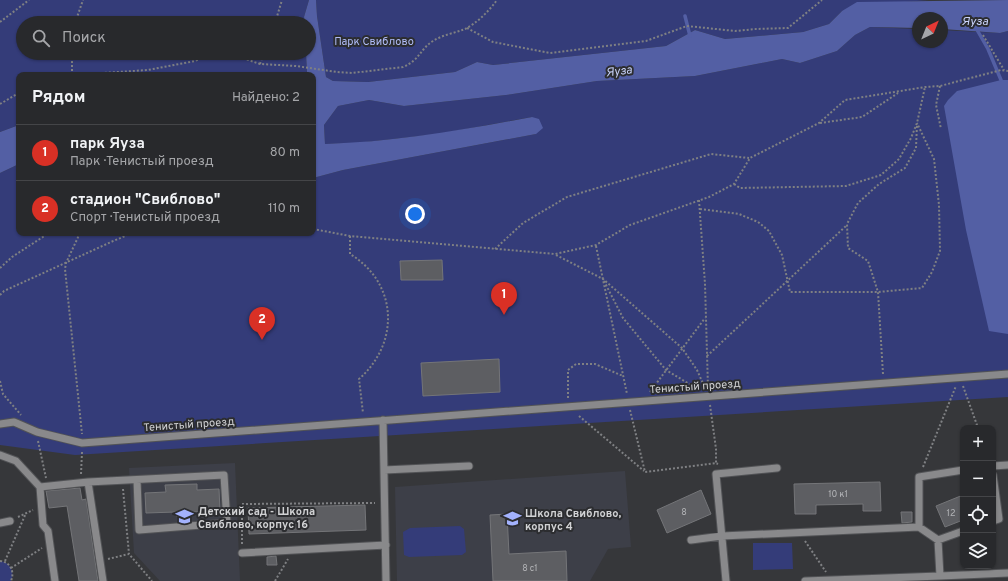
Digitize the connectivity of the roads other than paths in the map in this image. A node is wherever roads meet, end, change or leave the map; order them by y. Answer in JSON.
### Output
{"nodes":[{"id":1,"x":1008,"y":374,"type":"edge"},
{"id":2,"x":383,"y":420,"type":"junction"},
{"id":3,"x":0,"y":424,"type":"edge"},
{"id":4,"x":0,"y":454,"type":"edge"},
{"id":5,"x":1008,"y":465,"type":"edge"},
{"id":6,"x":469,"y":466,"type":"dead end"},
{"id":7,"x":996,"y":466,"type":"edge"},
{"id":8,"x":777,"y":468,"type":"dead end"},
{"id":9,"x":384,"y":470,"type":"junction"},
{"id":10,"x":960,"y":470,"type":"edge"},
{"id":11,"x":137,"y":480,"type":"junction"},
{"id":12,"x":88,"y":482,"type":"junction"},
{"id":13,"x":40,"y":487,"type":"junction"},
{"id":14,"x":996,"y":497,"type":"edge"},
{"id":15,"x":10,"y":520,"type":"road end"},
{"id":16,"x":996,"y":520,"type":"edge"},
{"id":17,"x":0,"y":523,"type":"edge"},
{"id":18,"x":919,"y":527,"type":"junction"},
{"id":19,"x":960,"y":532,"type":"edge"},
{"id":20,"x":722,"y":536,"type":"junction"},
{"id":21,"x":691,"y":540,"type":"dead end"},
{"id":22,"x":938,"y":540,"type":"junction"},
{"id":23,"x":386,"y":545,"type":"junction"},
{"id":24,"x":242,"y":553,"type":"road end"},
{"id":25,"x":1008,"y":573,"type":"edge"},
{"id":26,"x":940,"y":576,"type":"junction"},
{"id":27,"x":384,"y":578,"type":"edge"},
{"id":28,"x":55,"y":581,"type":"edge"},
{"id":29,"x":103,"y":581,"type":"edge"},
{"id":30,"x":726,"y":581,"type":"edge"},
{"id":31,"x":805,"y":581,"type":"edge"}],
"edges":[{"from":1,"to":2,"type":"street","name":"Тенистый проезд"},
{"from":2,"to":3,"type":"street","name":"Тенистый проезд"},
{"from":2,"to":9,"type":"street"},
{"from":4,"to":13,"type":"street"},
{"from":5,"to":7,"type":"street"},
{"from":6,"to":9,"type":"street"},
{"from":8,"to":20,"type":"street"},
{"from":9,"to":23,"type":"street"},
{"from":10,"to":18,"type":"street"},
{"from":11,"to":11,"type":"street"},
{"from":11,"to":12,"type":"street"},
{"from":12,"to":13,"type":"street"},
{"from":12,"to":29,"type":"street"},
{"from":13,"to":28,"type":"street"},
{"from":14,"to":16,"type":"street"},
{"from":15,"to":17,"type":"street"},
{"from":18,"to":20,"type":"street"},
{"from":18,"to":22,"type":"street"},
{"from":19,"to":22,"type":"street"},
{"from":20,"to":21,"type":"street"},
{"from":20,"to":30,"type":"street"},
{"from":22,"to":26,"type":"street"},
{"from":23,"to":24,"type":"street"},
{"from":23,"to":27,"type":"street"},
{"from":25,"to":26,"type":"street"},
{"from":26,"to":31,"type":"street"}]}
